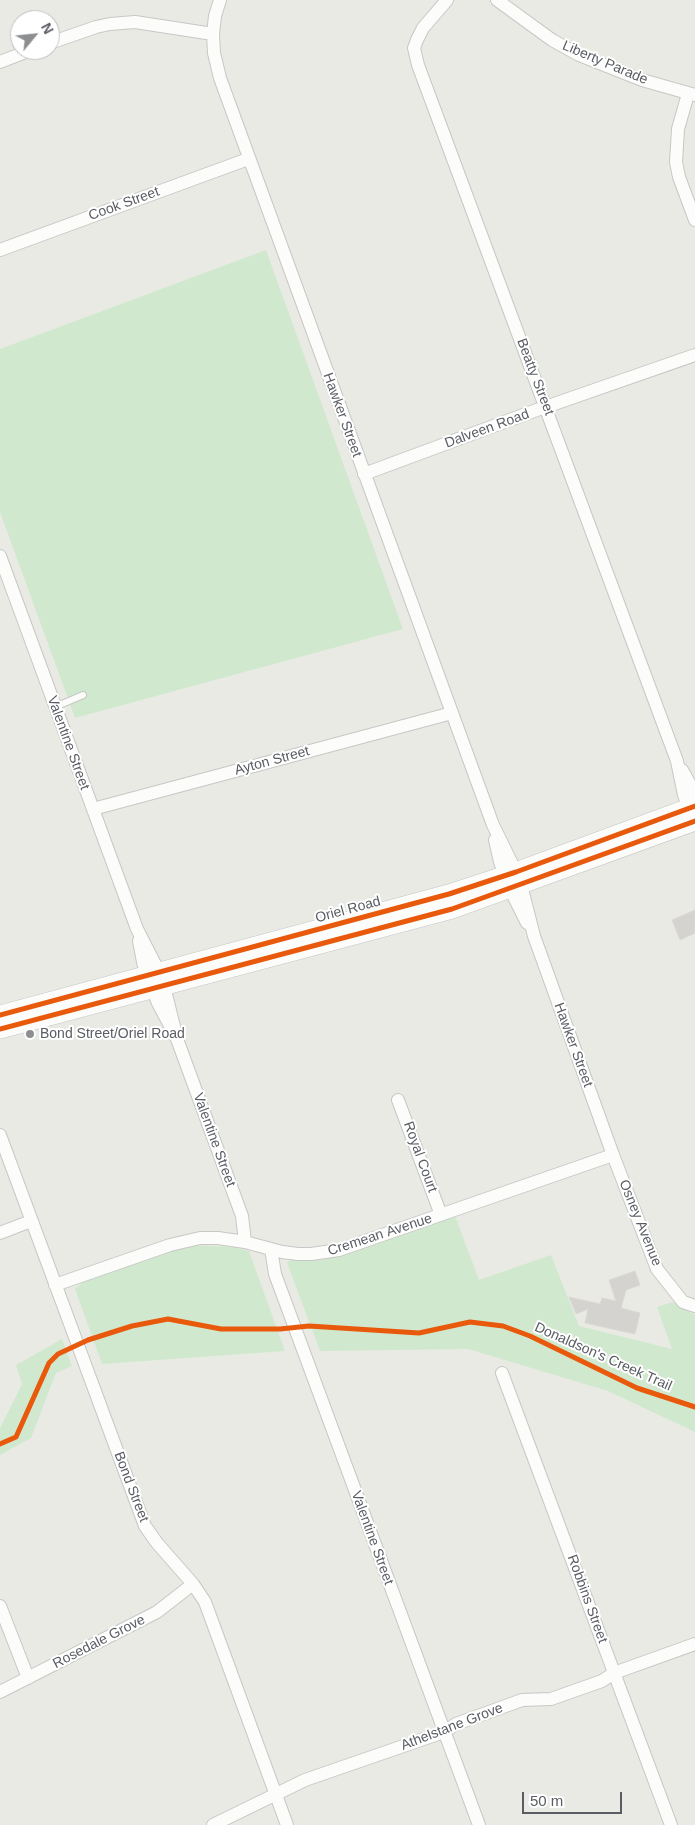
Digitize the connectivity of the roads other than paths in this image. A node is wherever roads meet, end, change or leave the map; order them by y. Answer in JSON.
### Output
{"nodes":[{"id":1,"x":220,"y":0,"type":"edge"},
{"id":2,"x":447,"y":0,"type":"edge"},
{"id":3,"x":497,"y":0,"type":"edge"},
{"id":4,"x":213,"y":34,"type":"junction"},
{"id":5,"x":60,"y":40,"type":"edge"},
{"id":6,"x":692,"y":94,"type":"edge"},
{"id":7,"x":248,"y":159,"type":"junction"},
{"id":8,"x":695,"y":220,"type":"edge"},
{"id":9,"x":0,"y":250,"type":"edge"},
{"id":10,"x":695,"y":355,"type":"edge"},
{"id":11,"x":546,"y":407,"type":"junction"},
{"id":12,"x":364,"y":474,"type":"junction"},
{"id":13,"x":0,"y":556,"type":"edge"},
{"id":14,"x":83,"y":695,"type":"dead end"},
{"id":15,"x":55,"y":706,"type":"junction"},
{"id":16,"x":452,"y":713,"type":"junction"},
{"id":17,"x":93,"y":809,"type":"junction"},
{"id":18,"x":694,"y":813,"type":"edge"},
{"id":19,"x":513,"y":880,"type":"junction"},
{"id":20,"x":156,"y":981,"type":"junction"},
{"id":21,"x":0,"y":1015,"type":"edge"},
{"id":22,"x":0,"y":1029,"type":"edge"},
{"id":23,"x":398,"y":1100,"type":"dead end"},
{"id":24,"x":0,"y":1135,"type":"edge"},
{"id":25,"x":613,"y":1155,"type":"junction"},
{"id":26,"x":441,"y":1215,"type":"junction"},
{"id":27,"x":32,"y":1221,"type":"junction"},
{"id":28,"x":0,"y":1233,"type":"edge"},
{"id":29,"x":245,"y":1242,"type":"junction"},
{"id":30,"x":271,"y":1249,"type":"junction"},
{"id":31,"x":56,"y":1285,"type":"junction"},
{"id":32,"x":695,"y":1306,"type":"edge"},
{"id":33,"x":502,"y":1373,"type":"dead end"},
{"id":34,"x":193,"y":1584,"type":"junction"},
{"id":35,"x":0,"y":1606,"type":"edge"},
{"id":36,"x":695,"y":1644,"type":"edge"},
{"id":37,"x":614,"y":1673,"type":"junction"},
{"id":38,"x":28,"y":1678,"type":"junction"},
{"id":39,"x":0,"y":1692,"type":"edge"},
{"id":40,"x":444,"y":1732,"type":"junction"},
{"id":41,"x":276,"y":1793,"type":"junction"},
{"id":42,"x":213,"y":1825,"type":"edge"},
{"id":43,"x":287,"y":1825,"type":"edge"},
{"id":44,"x":479,"y":1825,"type":"edge"},
{"id":45,"x":671,"y":1825,"type":"edge"}],
"edges":[{"from":1,"to":4,"type":"street","name":"Hawker Street"},
{"from":2,"to":11,"type":"street","name":"Beatty Street"},
{"from":3,"to":6,"type":"street","name":"Liberty Parade"},
{"from":4,"to":5,"type":"street"},
{"from":4,"to":7,"type":"street","name":"Hawker Street"},
{"from":6,"to":8,"type":"street"},
{"from":7,"to":9,"type":"street","name":"Cook Street"},
{"from":7,"to":12,"type":"street","name":"Hawker Street"},
{"from":10,"to":11,"type":"street","name":"Dalveen Road"},
{"from":11,"to":12,"type":"street","name":"Dalveen Road"},
{"from":11,"to":18,"type":"street","name":"Beatty Street"},
{"from":12,"to":16,"type":"street","name":"Hawker Street"},
{"from":13,"to":15,"type":"street","name":"Valentine Street"},
{"from":14,"to":15,"type":"lane"},
{"from":15,"to":17,"type":"street","name":"Valentine Street"},
{"from":16,"to":17,"type":"street","name":"Ayton Street"},
{"from":16,"to":19,"type":"street","name":"Hawker Street"},
{"from":17,"to":20,"type":"street","name":"Valentine Street"},
{"from":18,"to":19,"type":"main road","name":"Oriel Road"},
{"from":19,"to":20,"type":"main road","name":"Oriel Road"},
{"from":19,"to":25,"type":"street","name":"Hawker Street"},
{"from":20,"to":21,"type":"main road","name":"Oriel Road"},
{"from":20,"to":22,"type":"main road","name":"Oriel Road"},
{"from":20,"to":29,"type":"street","name":"Valentine Street"},
{"from":23,"to":26,"type":"street","name":"Royal Court"},
{"from":24,"to":27,"type":"street","name":"Bond Street"},
{"from":25,"to":26,"type":"street","name":"Cremean Avenue"},
{"from":25,"to":32,"type":"street","name":"Osney Avenue"},
{"from":26,"to":30,"type":"street","name":"Cremean Avenue"},
{"from":27,"to":28,"type":"street"},
{"from":27,"to":31,"type":"street","name":"Bond Street"},
{"from":29,"to":30,"type":"street","name":"Cremean Avenue"},
{"from":29,"to":31,"type":"street","name":"Cremean Avenue"},
{"from":30,"to":40,"type":"street","name":"Valentine Street"},
{"from":31,"to":34,"type":"street","name":"Bond Street"},
{"from":33,"to":37,"type":"street","name":"Robbins Street"},
{"from":34,"to":38,"type":"street","name":"Rosedale Grove"},
{"from":34,"to":41,"type":"street","name":"Bond Street"},
{"from":35,"to":38,"type":"street"},
{"from":36,"to":37,"type":"street","name":"Athelstane Grove"},
{"from":37,"to":40,"type":"street","name":"Athelstane Grove"},
{"from":37,"to":45,"type":"street","name":"Robbins Street"},
{"from":38,"to":39,"type":"street","name":"Rosedale Grove"},
{"from":40,"to":41,"type":"street","name":"Athelstane Grove"},
{"from":40,"to":44,"type":"street","name":"Valentine Street"},
{"from":41,"to":42,"type":"street","name":"Athelstane Grove"},
{"from":41,"to":43,"type":"street","name":"Bond Street"}]}
